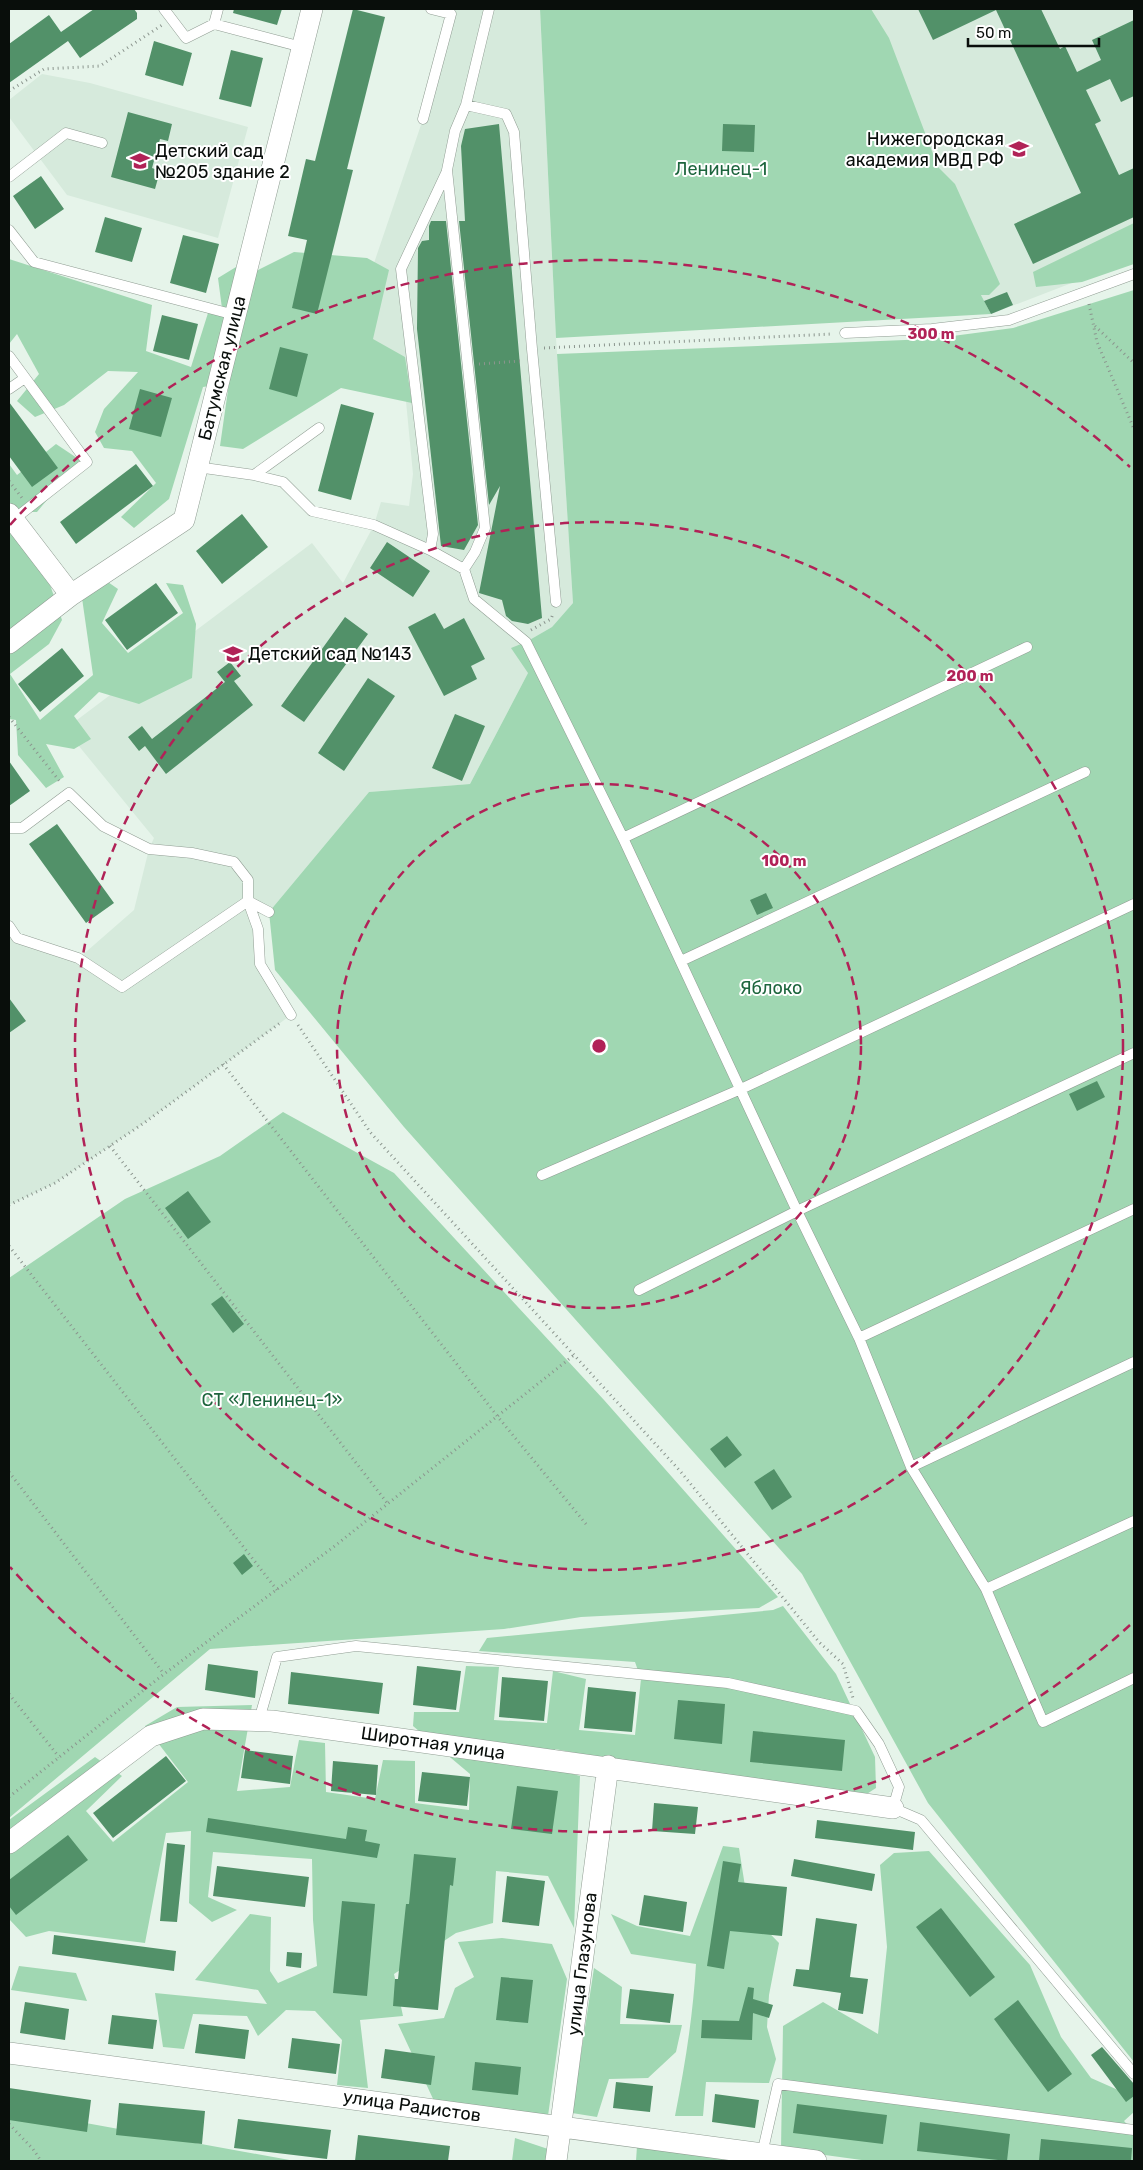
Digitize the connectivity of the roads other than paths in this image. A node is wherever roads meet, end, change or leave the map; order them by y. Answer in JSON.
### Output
{"nodes":[{"id":1,"x":164,"y":9,"type":"edge"},
{"id":2,"x":218,"y":9,"type":"edge"},
{"id":3,"x":312,"y":9,"type":"edge"},
{"id":4,"x":431,"y":9,"type":"edge"},
{"id":5,"x":489,"y":9,"type":"edge"},
{"id":6,"x":442,"y":10,"type":"edge"},
{"id":7,"x":214,"y":24,"type":"junction"},
{"id":8,"x":302,"y":47,"type":"junction"},
{"id":9,"x":466,"y":105,"type":"junction"},
{"id":10,"x":423,"y":119,"type":"dead end"},
{"id":11,"x":102,"y":143,"type":"dead end"},
{"id":12,"x":447,"y":170,"type":"junction"},
{"id":13,"x":9,"y":177,"type":"edge"},
{"id":14,"x":9,"y":230,"type":"edge"},
{"id":15,"x":1134,"y":274,"type":"edge"},
{"id":16,"x":235,"y":315,"type":"junction"},
{"id":17,"x":845,"y":333,"type":"road end"},
{"id":18,"x":9,"y":356,"type":"edge"},
{"id":19,"x":25,"y":378,"type":"junction"},
{"id":20,"x":9,"y":389,"type":"edge"},
{"id":21,"x":319,"y":428,"type":"dead end"},
{"id":22,"x":197,"y":467,"type":"junction"},
{"id":23,"x":254,"y":475,"type":"junction"},
{"id":24,"x":11,"y":517,"type":"edge"},
{"id":25,"x":430,"y":550,"type":"junction"},
{"id":26,"x":464,"y":569,"type":"junction"},
{"id":27,"x":71,"y":595,"type":"junction"},
{"id":28,"x":556,"y":602,"type":"road end"},
{"id":29,"x":9,"y":643,"type":"edge"},
{"id":30,"x":1027,"y":647,"type":"dead end"},
{"id":31,"x":1085,"y":772,"type":"dead end"},
{"id":32,"x":9,"y":828,"type":"edge"},
{"id":33,"x":623,"y":838,"type":"junction"},
{"id":34,"x":248,"y":900,"type":"junction"},
{"id":35,"x":1134,"y":904,"type":"edge"},
{"id":36,"x":269,"y":912,"type":"dead end"},
{"id":37,"x":9,"y":926,"type":"edge"},
{"id":38,"x":681,"y":961,"type":"junction"},
{"id":39,"x":291,"y":1015,"type":"road end"},
{"id":40,"x":1134,"y":1053,"type":"edge"},
{"id":41,"x":740,"y":1089,"type":"junction"},
{"id":42,"x":542,"y":1175,"type":"dead end"},
{"id":43,"x":1134,"y":1209,"type":"edge"},
{"id":44,"x":797,"y":1211,"type":"junction"},
{"id":45,"x":639,"y":1290,"type":"dead end"},
{"id":46,"x":859,"y":1338,"type":"junction"},
{"id":47,"x":1134,"y":1362,"type":"edge"},
{"id":48,"x":911,"y":1467,"type":"junction"},
{"id":49,"x":1134,"y":1521,"type":"edge"},
{"id":50,"x":986,"y":1589,"type":"junction"},
{"id":51,"x":1134,"y":1678,"type":"edge"},
{"id":52,"x":259,"y":1720,"type":"junction"},
{"id":53,"x":608,"y":1766,"type":"junction"},
{"id":54,"x":893,"y":1808,"type":"junction"},
{"id":55,"x":9,"y":1843,"type":"edge"},
{"id":56,"x":9,"y":2053,"type":"edge"},
{"id":57,"x":1134,"y":2074,"type":"edge"},
{"id":58,"x":561,"y":2126,"type":"junction"},
{"id":59,"x":1134,"y":2130,"type":"edge"},
{"id":60,"x":762,"y":2154,"type":"junction"},
{"id":61,"x":556,"y":2161,"type":"edge"},
{"id":62,"x":816,"y":2161,"type":"edge"}],
"edges":[{"from":1,"to":7,"type":"lane"},
{"from":2,"to":7,"type":"lane"},
{"from":3,"to":8,"type":"street","name":"Батумская улица"},
{"from":4,"to":6,"type":"lane"},
{"from":5,"to":9,"type":"lane"},
{"from":6,"to":10,"type":"lane"},
{"from":7,"to":8,"type":"lane"},
{"from":8,"to":16,"type":"street","name":"Батумская улица"},
{"from":9,"to":12,"type":"lane"},
{"from":9,"to":28,"type":"lane"},
{"from":11,"to":13,"type":"lane"},
{"from":12,"to":25,"type":"lane"},
{"from":12,"to":26,"type":"lane"},
{"from":14,"to":16,"type":"lane"},
{"from":15,"to":17,"type":"lane"},
{"from":16,"to":22,"type":"street","name":"Батумская улица"},
{"from":18,"to":19,"type":"lane"},
{"from":19,"to":20,"type":"lane"},
{"from":19,"to":24,"type":"lane"},
{"from":21,"to":23,"type":"lane"},
{"from":22,"to":23,"type":"lane"},
{"from":22,"to":27,"type":"street","name":"Батумская улица"},
{"from":23,"to":25,"type":"lane"},
{"from":24,"to":27,"type":"street"},
{"from":25,"to":26,"type":"lane"},
{"from":26,"to":33,"type":"lane"},
{"from":27,"to":29,"type":"street","name":"Батумская улица"},
{"from":30,"to":33,"type":"lane"},
{"from":31,"to":38,"type":"lane"},
{"from":32,"to":34,"type":"lane"},
{"from":33,"to":38,"type":"lane"},
{"from":34,"to":36,"type":"lane"},
{"from":34,"to":37,"type":"lane"},
{"from":34,"to":39,"type":"lane"},
{"from":35,"to":41,"type":"lane"},
{"from":38,"to":41,"type":"lane"},
{"from":40,"to":44,"type":"lane"},
{"from":41,"to":42,"type":"lane"},
{"from":41,"to":44,"type":"lane"},
{"from":43,"to":46,"type":"lane"},
{"from":44,"to":45,"type":"lane"},
{"from":44,"to":46,"type":"lane"},
{"from":46,"to":48,"type":"lane"},
{"from":47,"to":48,"type":"lane"},
{"from":48,"to":50,"type":"lane"},
{"from":49,"to":50,"type":"lane"},
{"from":50,"to":51,"type":"lane"},
{"from":52,"to":53,"type":"street","name":"Широтная улица"},
{"from":52,"to":54,"type":"lane"},
{"from":52,"to":55,"type":"street","name":"Широтная улица"},
{"from":53,"to":54,"type":"street","name":"Широтная улица"},
{"from":53,"to":58,"type":"street","name":"улица Глазунова"},
{"from":54,"to":57,"type":"lane"},
{"from":56,"to":58,"type":"street","name":"улица Радистов"},
{"from":58,"to":60,"type":"street","name":"улица Радистов"},
{"from":58,"to":61,"type":"street","name":"улица Глазунова"},
{"from":59,"to":60,"type":"lane"},
{"from":60,"to":62,"type":"street","name":"улица Радистов"}]}
